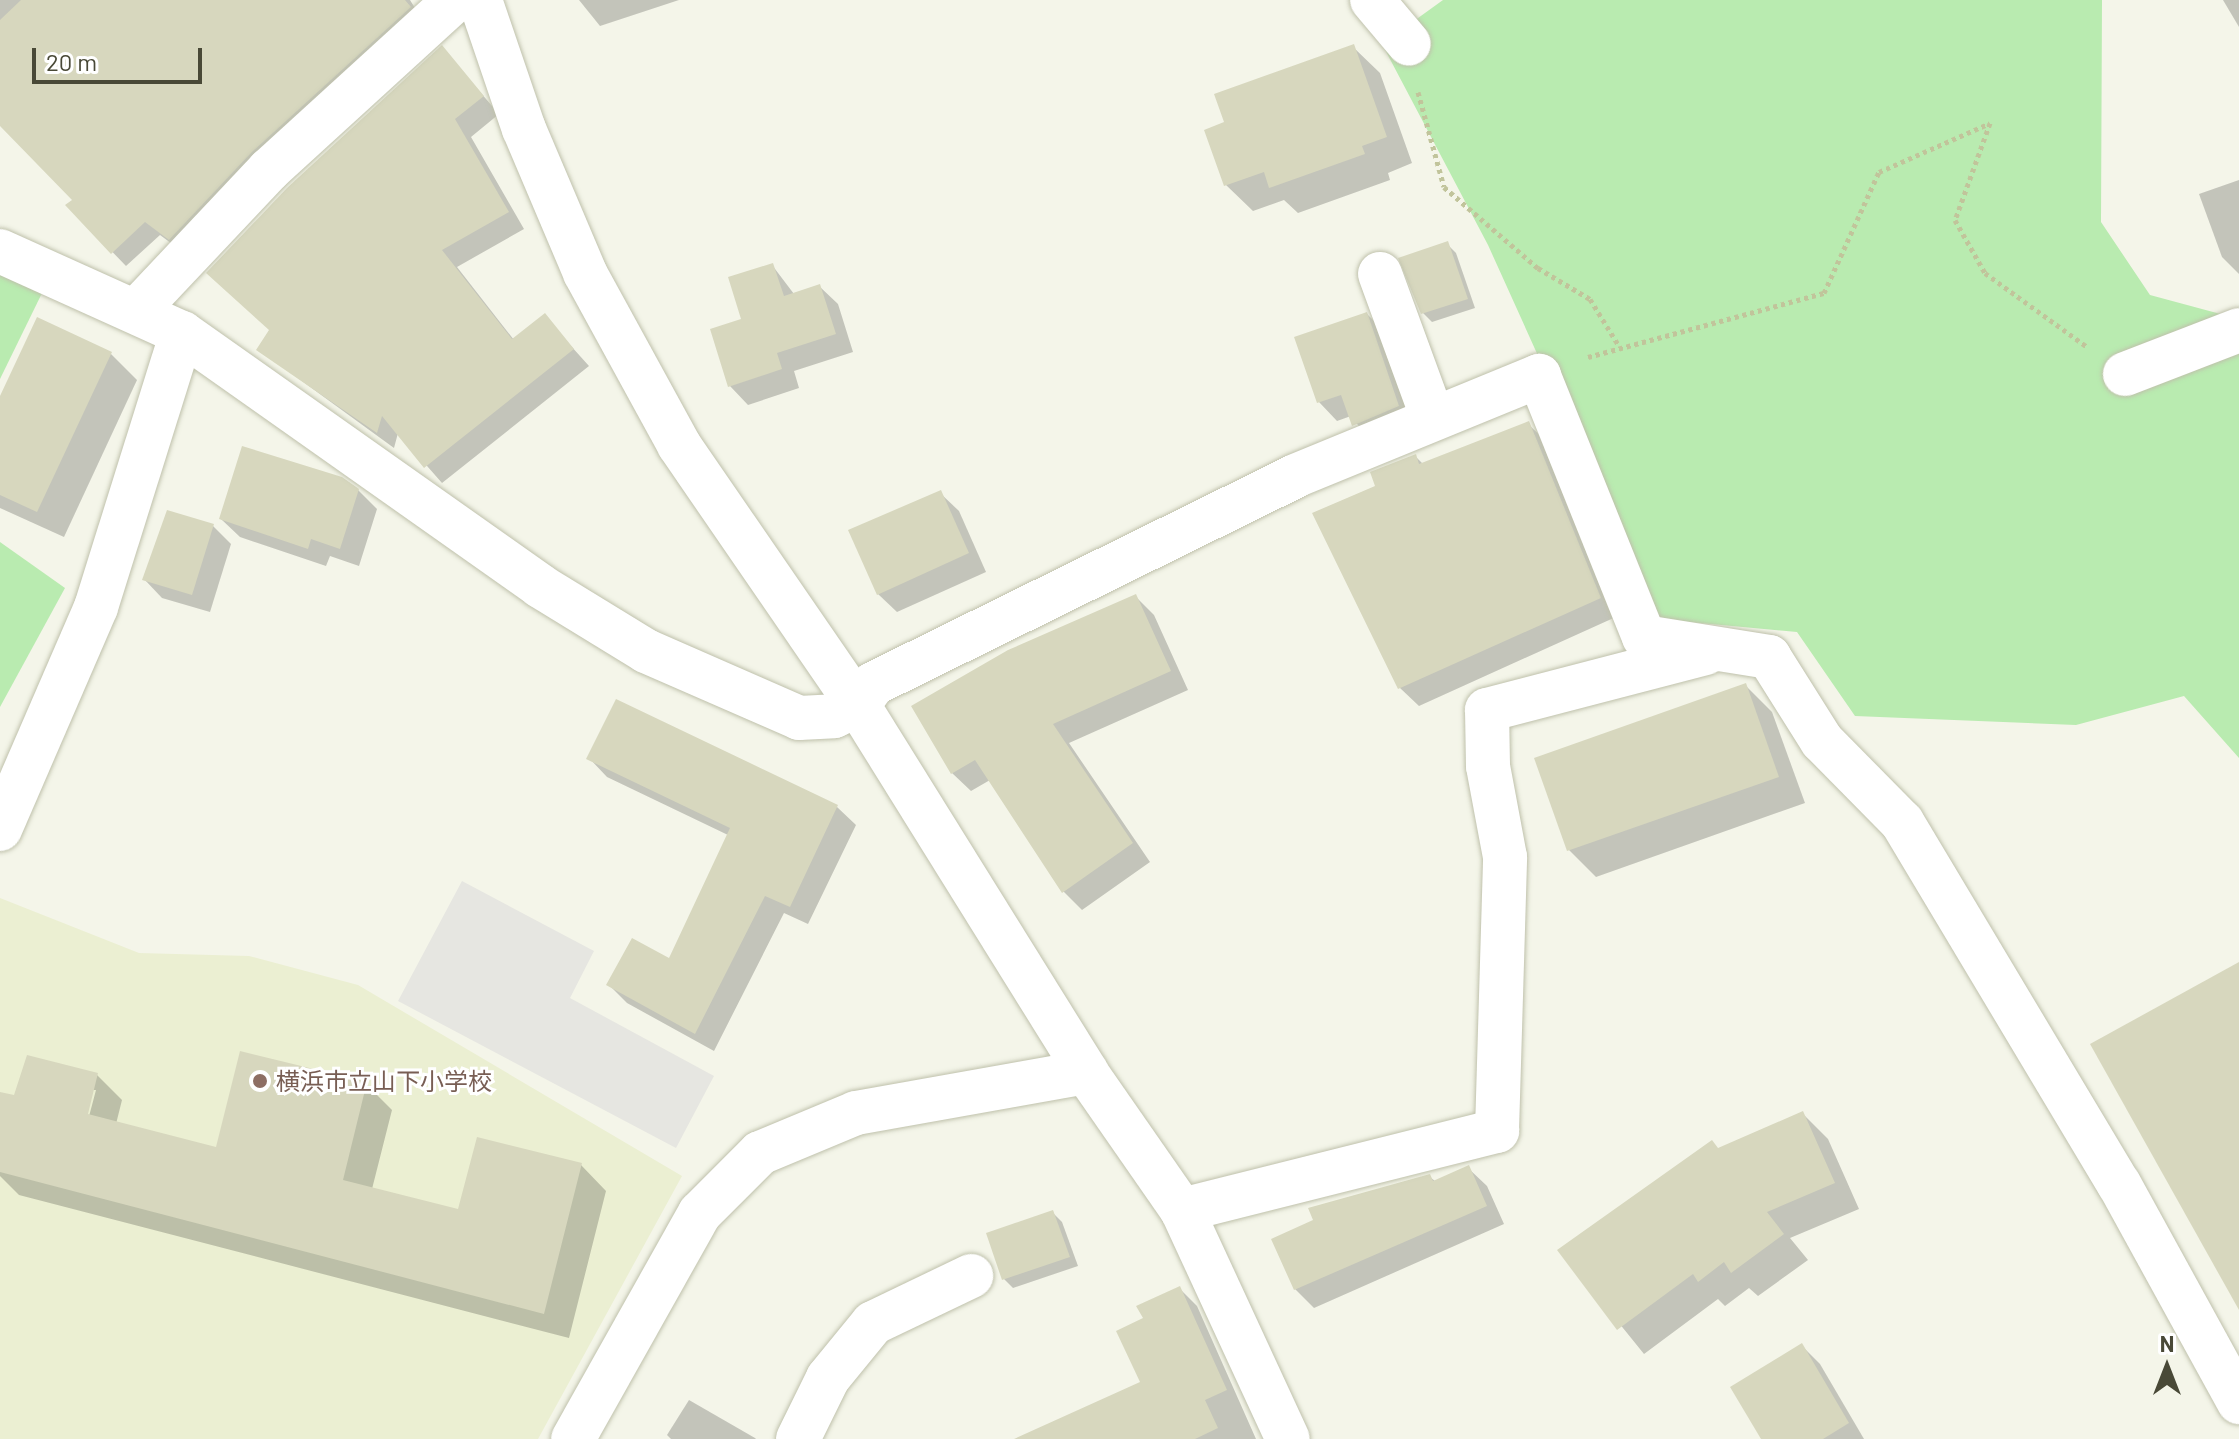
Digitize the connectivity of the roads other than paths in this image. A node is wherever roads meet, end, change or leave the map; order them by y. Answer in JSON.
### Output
{"nodes":[{"id":1,"x":455,"y":0,"type":"edge"},
{"id":2,"x":480,"y":0,"type":"edge"},
{"id":3,"x":1372,"y":0,"type":"edge"},
{"id":4,"x":1409,"y":44,"type":"road end"},
{"id":5,"x":0,"y":251,"type":"edge"},
{"id":6,"x":1380,"y":274,"type":"dead end"},
{"id":7,"x":136,"y":311,"type":"junction"},
{"id":8,"x":2239,"y":330,"type":"edge"},
{"id":9,"x":182,"y":333,"type":"junction"},
{"id":10,"x":2125,"y":374,"type":"road end"},
{"id":11,"x":1432,"y":416,"type":"junction"},
{"id":12,"x":1718,"y":650,"type":"junction"},
{"id":13,"x":858,"y":705,"type":"junction"},
{"id":14,"x":0,"y":829,"type":"edge"},
{"id":15,"x":1086,"y":1072,"type":"junction"},
{"id":16,"x":1182,"y":1210,"type":"junction"},
{"id":17,"x":971,"y":1276,"type":"dead end"},
{"id":18,"x":2239,"y":1402,"type":"edge"},
{"id":19,"x":1272,"y":1433,"type":"edge"},
{"id":20,"x":584,"y":1435,"type":"edge"},
{"id":21,"x":798,"y":1439,"type":"edge"}],
"edges":[{"from":1,"to":7,"type":"street"},
{"from":2,"to":13,"type":"street"},
{"from":3,"to":4,"type":"street"},
{"from":5,"to":7,"type":"street"},
{"from":6,"to":11,"type":"street"},
{"from":7,"to":9,"type":"street"},
{"from":8,"to":10,"type":"street"},
{"from":9,"to":13,"type":"street"},
{"from":9,"to":14,"type":"street"},
{"from":11,"to":12,"type":"street"},
{"from":11,"to":13,"type":"street"},
{"from":12,"to":16,"type":"street"},
{"from":12,"to":18,"type":"street"},
{"from":13,"to":15,"type":"street"},
{"from":15,"to":16,"type":"street"},
{"from":15,"to":20,"type":"street"},
{"from":16,"to":19,"type":"street"},
{"from":17,"to":21,"type":"street"}]}
